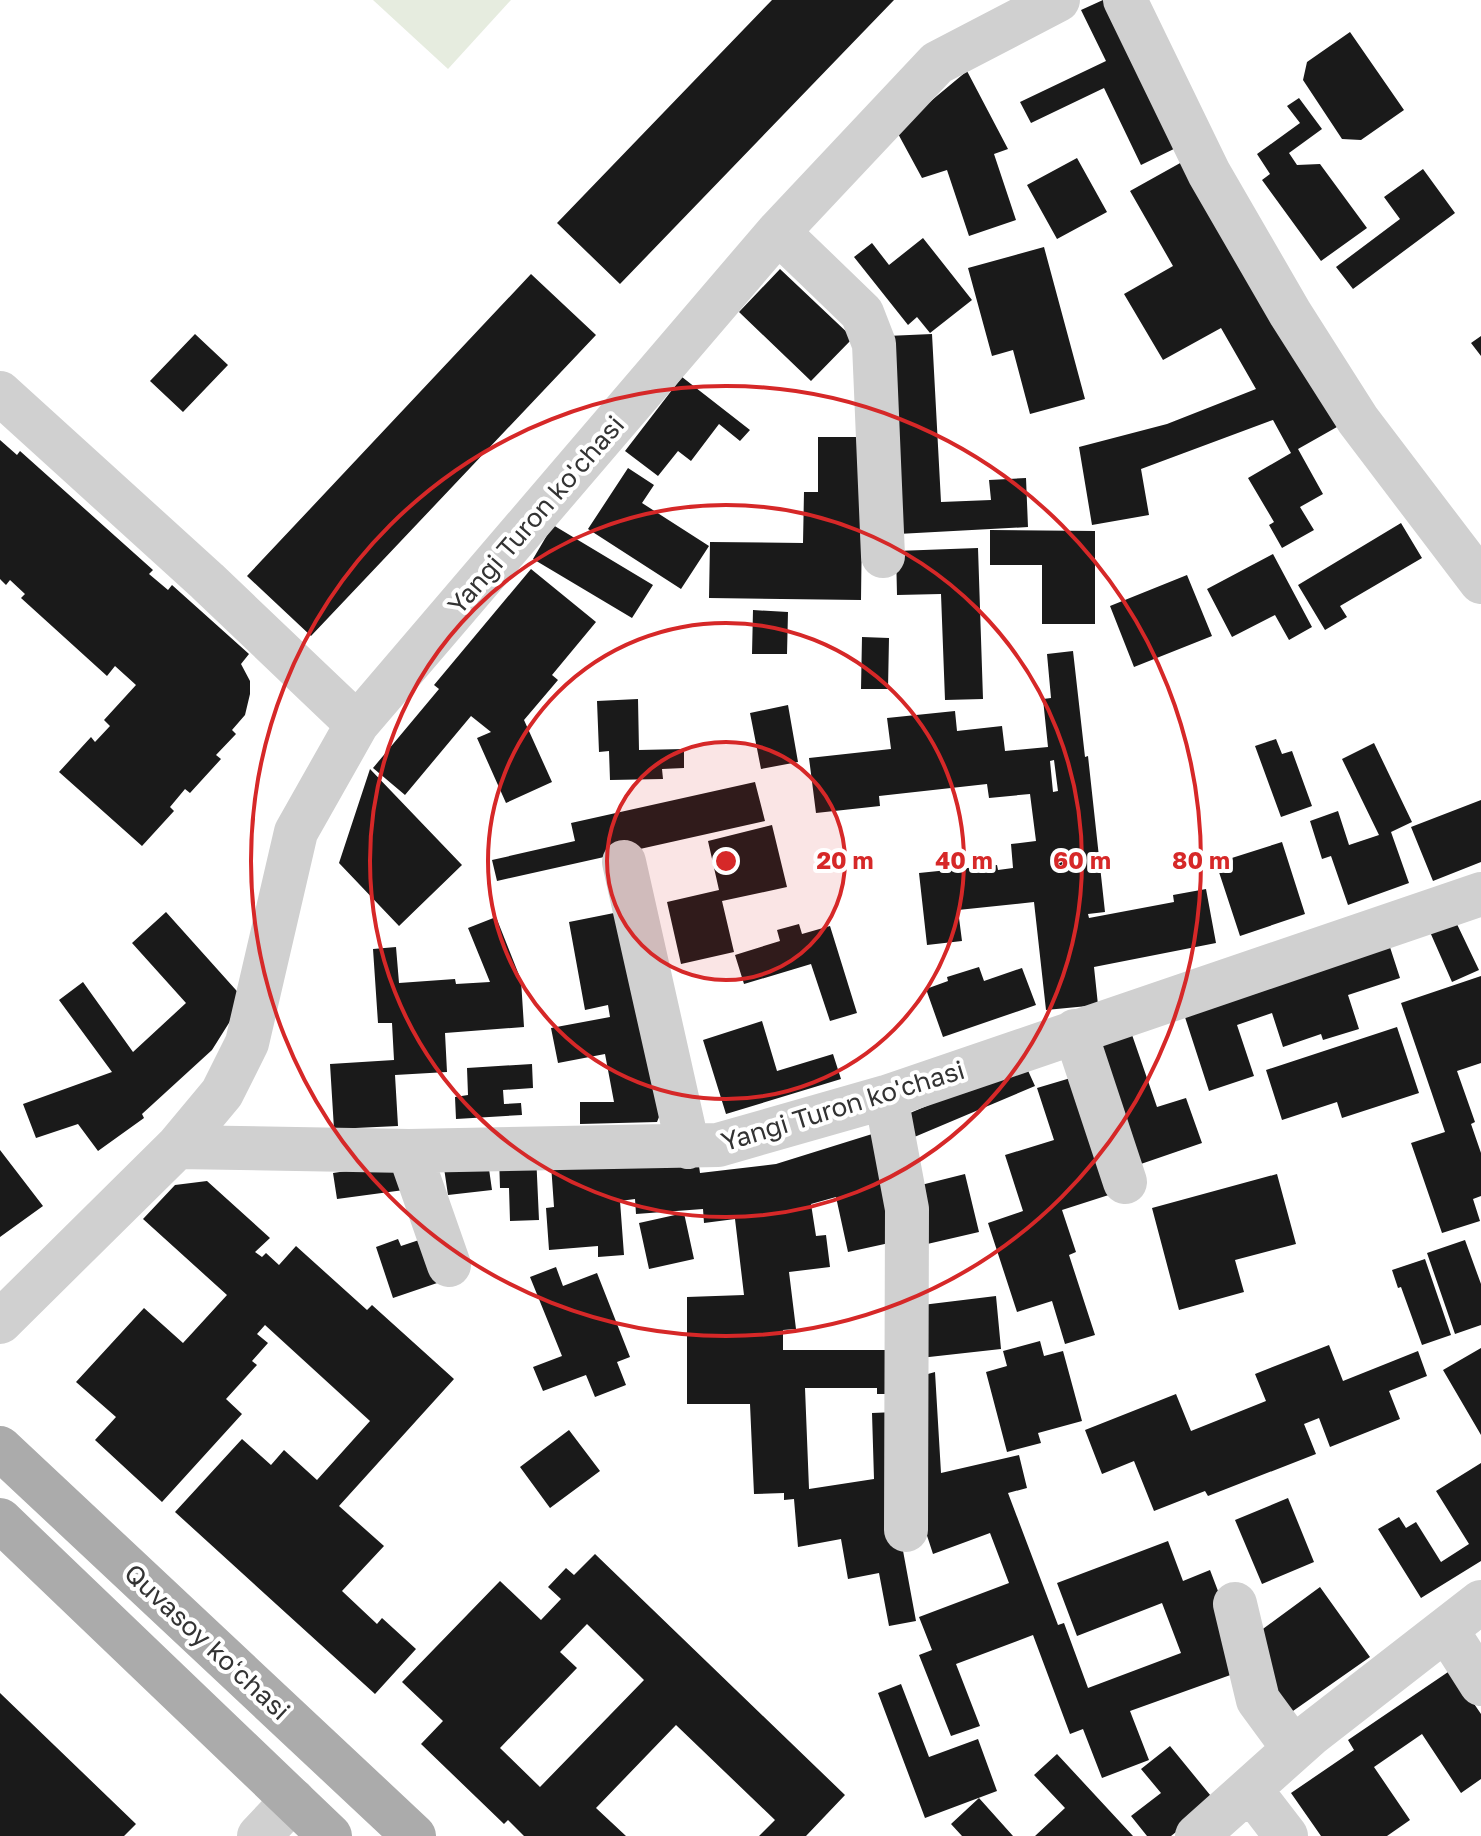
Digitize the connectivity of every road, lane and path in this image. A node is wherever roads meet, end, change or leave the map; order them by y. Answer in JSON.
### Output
{"nodes":[{"id":1,"x":1058,"y":0,"type":"edge"},
{"id":2,"x":1125,"y":0,"type":"edge"},
{"id":3,"x":778,"y":232,"type":"junction"},
{"id":4,"x":0,"y":393,"type":"edge"},
{"id":5,"x":883,"y":556,"type":"dead end"},
{"id":6,"x":1481,"y":582,"type":"edge"},
{"id":7,"x":357,"y":724,"type":"junction"},
{"id":8,"x":624,"y":862,"type":"dead end"},
{"id":9,"x":1475,"y":909,"type":"edge"},
{"id":10,"x":1075,"y":1031,"type":"junction"},
{"id":11,"x":886,"y":1097,"type":"junction"},
{"id":12,"x":177,"y":1147,"type":"junction"},
{"id":13,"x":688,"y":1147,"type":"junction"},
{"id":14,"x":409,"y":1151,"type":"junction"},
{"id":15,"x":1125,"y":1182,"type":"dead end"},
{"id":16,"x":449,"y":1265,"type":"dead end"},
{"id":17,"x":0,"y":1322,"type":"edge"},
{"id":18,"x":0,"y":1448,"type":"edge"},
{"id":19,"x":0,"y":1520,"type":"edge"},
{"id":20,"x":906,"y":1530,"type":"dead end"},
{"id":21,"x":1481,"y":1602,"type":"edge"},
{"id":22,"x":1235,"y":1604,"type":"dead end"},
{"id":23,"x":1446,"y":1629,"type":"junction"},
{"id":24,"x":1481,"y":1684,"type":"edge"},
{"id":25,"x":1294,"y":1749,"type":"junction"},
{"id":26,"x":1250,"y":1789,"type":"junction"},
{"id":27,"x":293,"y":1800,"type":"junction"},
{"id":28,"x":259,"y":1836,"type":"edge"},
{"id":29,"x":330,"y":1836,"type":"edge"},
{"id":30,"x":414,"y":1836,"type":"edge"},
{"id":31,"x":1197,"y":1836,"type":"edge"},
{"id":32,"x":1286,"y":1836,"type":"edge"}],
"edges":[{"from":1,"to":3,"type":"street","name":"Yangi Turon ko'chasi"},
{"from":2,"to":6,"type":"street"},
{"from":3,"to":5,"type":"street"},
{"from":3,"to":7,"type":"street","name":"Yangi Turon ko'chasi"},
{"from":4,"to":7,"type":"street"},
{"from":7,"to":12,"type":"street","name":"Yangi Turon ko'chasi"},
{"from":8,"to":13,"type":"street"},
{"from":9,"to":10,"type":"street","name":"Yangi Turon ko'chasi"},
{"from":10,"to":11,"type":"street","name":"Yangi Turon ko'chasi"},
{"from":10,"to":15,"type":"street"},
{"from":11,"to":13,"type":"street","name":"Yangi Turon ko'chasi"},
{"from":11,"to":20,"type":"street"},
{"from":12,"to":14,"type":"street","name":"Yangi Turon ko'chasi"},
{"from":12,"to":17,"type":"street","name":"Yangi Turon ko'chasi"},
{"from":13,"to":14,"type":"street","name":"Yangi Turon ko'chasi"},
{"from":14,"to":16,"type":"street"},
{"from":18,"to":30,"type":"main road","name":"Quvasoy koʻchasi"},
{"from":19,"to":27,"type":"main road","name":"Quvasoy koʻchasi"},
{"from":21,"to":23,"type":"street"},
{"from":22,"to":25,"type":"street"},
{"from":23,"to":24,"type":"street"},
{"from":23,"to":25,"type":"street"},
{"from":25,"to":26,"type":"street"},
{"from":26,"to":31,"type":"street"},
{"from":26,"to":32,"type":"street"},
{"from":27,"to":28,"type":"street"},
{"from":27,"to":29,"type":"main road","name":"Quvasoy koʻchasi"}]}
